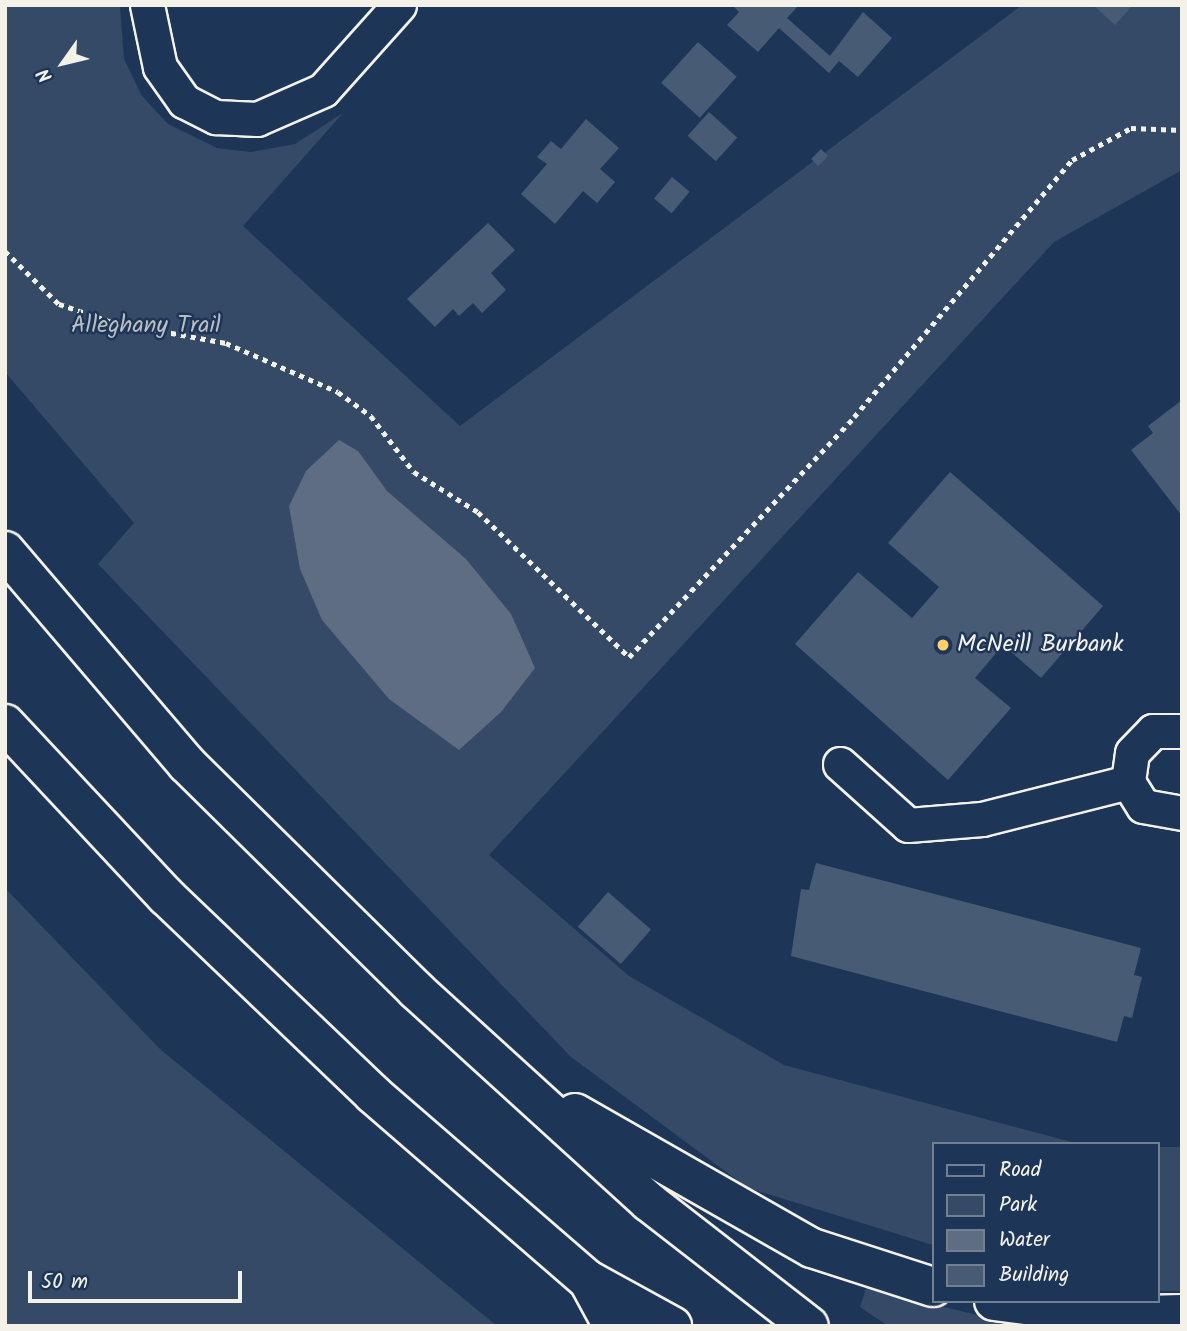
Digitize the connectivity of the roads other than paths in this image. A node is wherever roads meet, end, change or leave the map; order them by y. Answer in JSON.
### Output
{"nodes":[{"id":1,"x":147,"y":5,"type":"edge"},
{"id":2,"x":399,"y":5,"type":"edge"},
{"id":3,"x":5,"y":551,"type":"edge"},
{"id":4,"x":5,"y":724,"type":"edge"},
{"id":5,"x":1182,"y":731,"type":"edge"},
{"id":6,"x":840,"y":764,"type":"dead end"},
{"id":7,"x":1128,"y":782,"type":"junction"},
{"id":8,"x":1182,"y":813,"type":"edge"},
{"id":9,"x":502,"y":1069,"type":"junction"},
{"id":10,"x":588,"y":1280,"type":"junction"},
{"id":11,"x":932,"y":1287,"type":"edge"},
{"id":12,"x":1009,"y":1303,"type":"edge"},
{"id":13,"x":1182,"y":1314,"type":"edge"},
{"id":14,"x":613,"y":1326,"type":"edge"},
{"id":15,"x":672,"y":1326,"type":"edge"},
{"id":16,"x":809,"y":1326,"type":"edge"}],
"edges":[{"from":1,"to":2,"type":"street"},
{"from":3,"to":9,"type":"highway"},
{"from":4,"to":10,"type":"highway"},
{"from":5,"to":7,"type":"street"},
{"from":6,"to":7,"type":"street"},
{"from":7,"to":8,"type":"street"},
{"from":9,"to":11,"type":"highway"},
{"from":9,"to":16,"type":"highway"},
{"from":10,"to":14,"type":"highway"},
{"from":10,"to":15,"type":"highway"},
{"from":12,"to":13,"type":"highway"}]}
